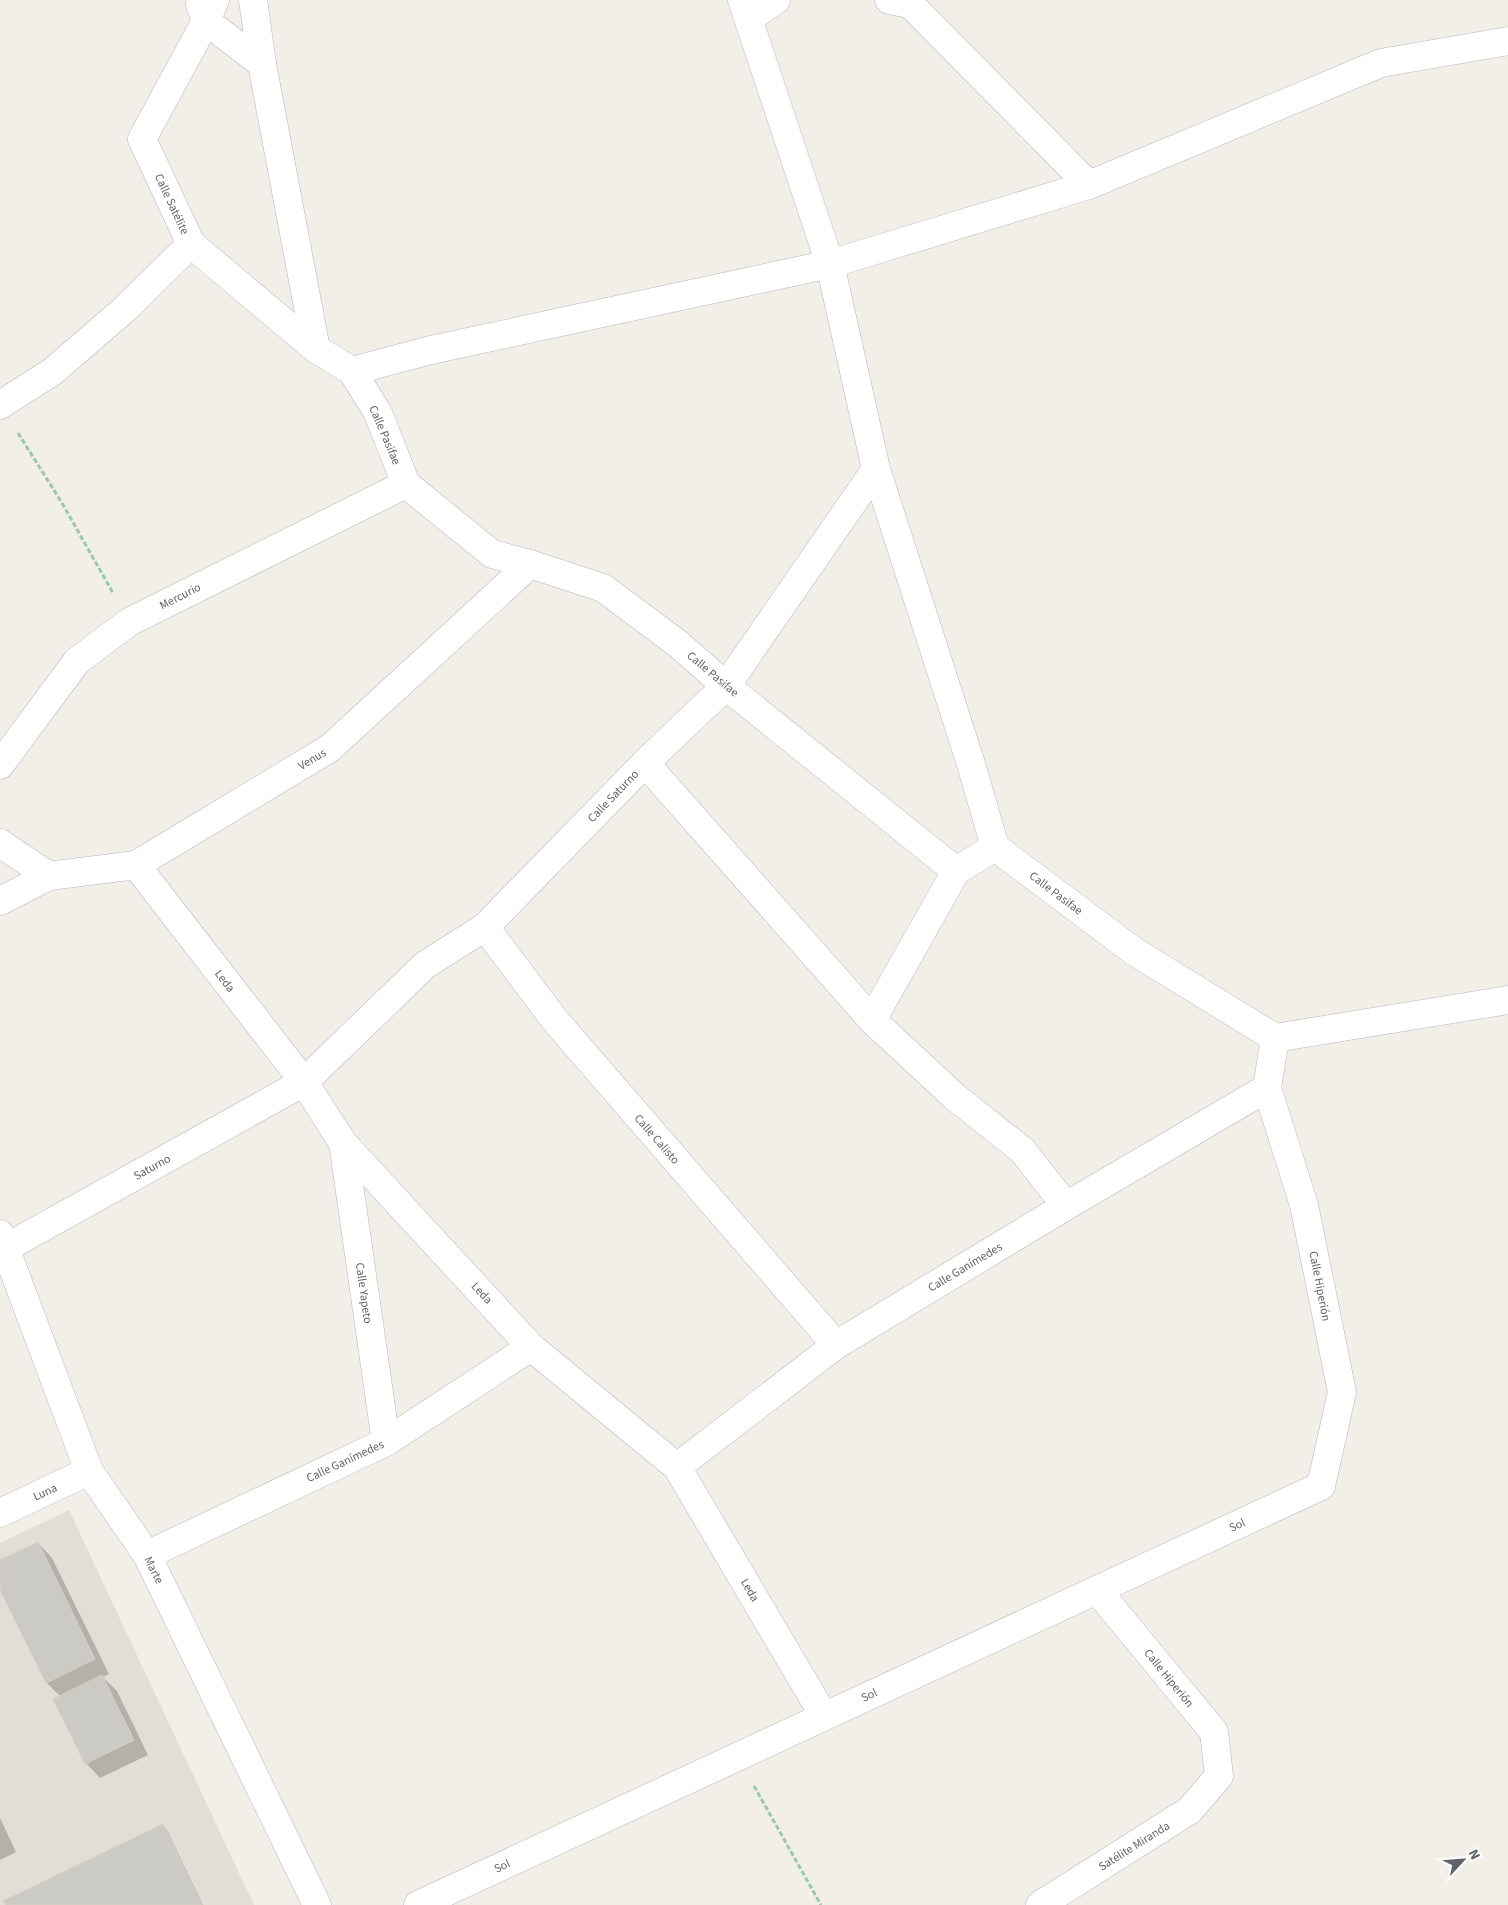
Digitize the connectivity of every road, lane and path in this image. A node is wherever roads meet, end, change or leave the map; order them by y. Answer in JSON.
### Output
{"nodes":[{"id":1,"x":253,"y":0,"type":"edge"},
{"id":2,"x":776,"y":0,"type":"edge"},
{"id":3,"x":903,"y":1,"type":"edge"},
{"id":4,"x":206,"y":7,"type":"edge"},
{"id":5,"x":746,"y":9,"type":"edge"},
{"id":6,"x":1508,"y":41,"type":"edge"},
{"id":7,"x":262,"y":64,"type":"junction"},
{"id":8,"x":1089,"y":185,"type":"junction"},
{"id":9,"x":191,"y":244,"type":"junction"},
{"id":10,"x":830,"y":264,"type":"junction"},
{"id":11,"x":316,"y":349,"type":"junction"},
{"id":12,"x":352,"y":371,"type":"junction"},
{"id":13,"x":0,"y":405,"type":"edge"},
{"id":14,"x":876,"y":469,"type":"junction"},
{"id":15,"x":406,"y":484,"type":"junction"},
{"id":16,"x":530,"y":564,"type":"junction"},
{"id":17,"x":129,"y":622,"type":"junction"},
{"id":18,"x":726,"y":686,"type":"junction"},
{"id":19,"x":645,"y":763,"type":"junction"},
{"id":20,"x":0,"y":765,"type":"edge"},
{"id":21,"x":0,"y":843,"type":"edge"},
{"id":22,"x":996,"y":847,"type":"junction"},
{"id":23,"x":136,"y":865,"type":"junction"},
{"id":24,"x":956,"y":871,"type":"junction"},
{"id":25,"x":49,"y":876,"type":"junction"},
{"id":26,"x":0,"y":901,"type":"edge"},
{"id":27,"x":485,"y":927,"type":"junction"},
{"id":28,"x":1508,"y":1000,"type":"edge"},
{"id":29,"x":872,"y":1020,"type":"junction"},
{"id":30,"x":1275,"y":1038,"type":"junction"},
{"id":31,"x":304,"y":1082,"type":"junction"},
{"id":32,"x":1267,"y":1088,"type":"junction"},
{"id":33,"x":343,"y":1143,"type":"junction"},
{"id":34,"x":1066,"y":1206,"type":"junction"},
{"id":35,"x":2,"y":1245,"type":"edge"},
{"id":36,"x":836,"y":1346,"type":"junction"},
{"id":37,"x":531,"y":1347,"type":"junction"},
{"id":38,"x":386,"y":1442,"type":"junction"},
{"id":39,"x":677,"y":1468,"type":"junction"},
{"id":40,"x":89,"y":1471,"type":"junction"},
{"id":41,"x":1321,"y":1486,"type":"joint"},
{"id":42,"x":0,"y":1513,"type":"edge"},
{"id":43,"x":147,"y":1555,"type":"junction"},
{"id":44,"x":1097,"y":1590,"type":"junction"},
{"id":45,"x":824,"y":1716,"type":"junction"},
{"id":46,"x":738,"y":1757,"type":"junction"},
{"id":47,"x":1219,"y":1776,"type":"joint"},
{"id":48,"x":317,"y":1905,"type":"edge"},
{"id":49,"x":418,"y":1905,"type":"edge"},
{"id":50,"x":821,"y":1905,"type":"edge"},
{"id":51,"x":1040,"y":1905,"type":"edge"}],
"edges":[{"from":1,"to":7,"type":"street"},
{"from":2,"to":5,"type":"street"},
{"from":3,"to":8,"type":"street"},
{"from":4,"to":7,"type":"street"},
{"from":4,"to":9,"type":"street","name":"Calle Satélite"},
{"from":5,"to":10,"type":"street"},
{"from":6,"to":8,"type":"street"},
{"from":7,"to":11,"type":"street"},
{"from":8,"to":10,"type":"street"},
{"from":9,"to":11,"type":"street","name":"Calle Pasifae"},
{"from":9,"to":13,"type":"street","name":"Calle Satélite"},
{"from":10,"to":12,"type":"street"},
{"from":10,"to":14,"type":"street"},
{"from":11,"to":12,"type":"street","name":"Calle Pasifae"},
{"from":12,"to":15,"type":"street","name":"Calle Pasifae"},
{"from":13,"to":17,"type":"path"},
{"from":14,"to":18,"type":"street","name":"Calle Saturno"},
{"from":14,"to":22,"type":"street"},
{"from":15,"to":16,"type":"street","name":"Calle Pasifae"},
{"from":15,"to":17,"type":"street","name":"Mercurio"},
{"from":16,"to":18,"type":"street","name":"Calle Pasifae"},
{"from":16,"to":23,"type":"street","name":"Venus"},
{"from":17,"to":20,"type":"street","name":"Mercurio"},
{"from":18,"to":19,"type":"street","name":"Calle Saturno"},
{"from":18,"to":24,"type":"street","name":"Calle Pasifae"},
{"from":19,"to":27,"type":"street","name":"Calle Saturno"},
{"from":19,"to":29,"type":"street"},
{"from":21,"to":25,"type":"street"},
{"from":22,"to":24,"type":"street"},
{"from":22,"to":30,"type":"street","name":"Calle Pasifae"},
{"from":23,"to":25,"type":"street","name":"Venus"},
{"from":23,"to":31,"type":"street","name":"Leda"},
{"from":24,"to":29,"type":"street"},
{"from":25,"to":26,"type":"street","name":"Venus"},
{"from":27,"to":31,"type":"street","name":"Calle Saturno"},
{"from":27,"to":36,"type":"street","name":"Calle Calisto"},
{"from":28,"to":30,"type":"street"},
{"from":29,"to":34,"type":"street"},
{"from":30,"to":32,"type":"street"},
{"from":31,"to":33,"type":"street","name":"Leda"},
{"from":31,"to":35,"type":"street","name":"Saturno"},
{"from":32,"to":34,"type":"street","name":"Calle Ganímedes"},
{"from":32,"to":41,"type":"street","name":"Calle Hiperión"},
{"from":33,"to":37,"type":"street","name":"Leda"},
{"from":33,"to":38,"type":"street","name":"Calle Yapeto"},
{"from":34,"to":36,"type":"street","name":"Calle Ganímedes"},
{"from":35,"to":40,"type":"street","name":"Marte"},
{"from":36,"to":39,"type":"street","name":"Calle Ganímedes"},
{"from":37,"to":38,"type":"street","name":"Calle Ganímedes"},
{"from":37,"to":39,"type":"street","name":"Leda"},
{"from":38,"to":43,"type":"street","name":"Calle Ganímedes"},
{"from":39,"to":45,"type":"street","name":"Leda"},
{"from":40,"to":42,"type":"street","name":"Luna"},
{"from":40,"to":43,"type":"street","name":"Marte"},
{"from":41,"to":44,"type":"street","name":"Sol"},
{"from":43,"to":48,"type":"street","name":"Marte"},
{"from":44,"to":45,"type":"street","name":"Sol"},
{"from":44,"to":47,"type":"street","name":"Calle Hiperión"},
{"from":45,"to":46,"type":"street","name":"Sol"},
{"from":46,"to":49,"type":"street","name":"Sol"},
{"from":46,"to":50,"type":"path"},
{"from":47,"to":51,"type":"street","name":"Satélite Miranda"}]}
